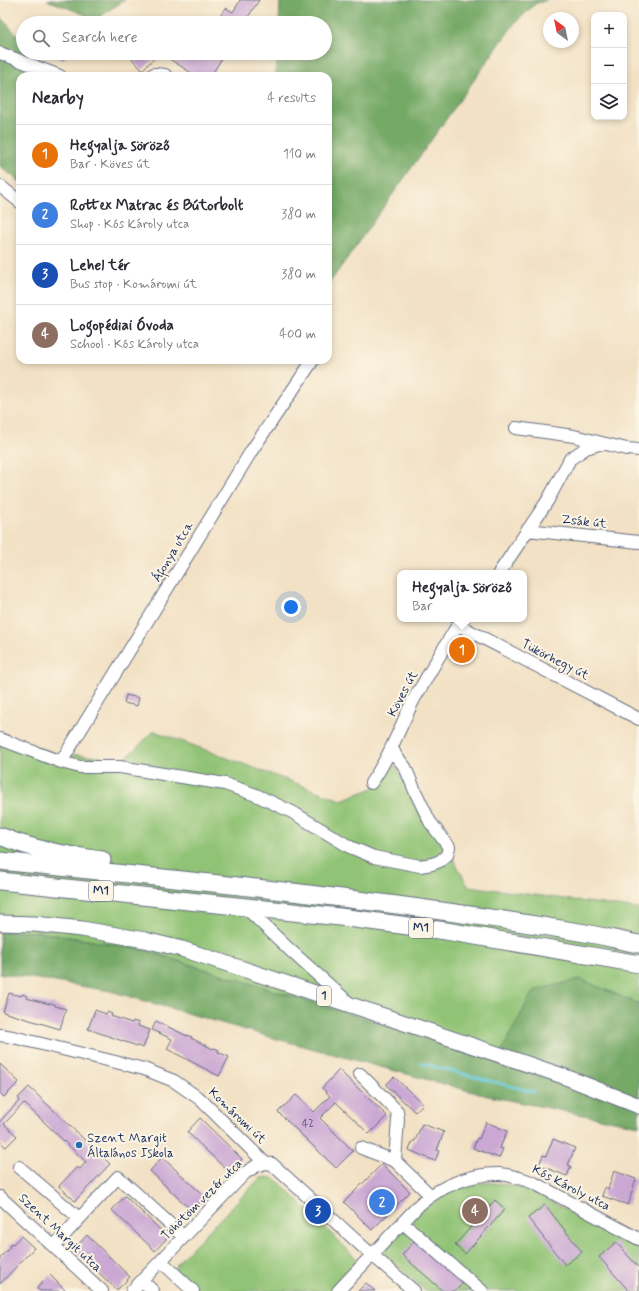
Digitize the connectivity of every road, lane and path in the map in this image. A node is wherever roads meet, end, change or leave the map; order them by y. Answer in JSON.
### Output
{"nodes":[{"id":1,"x":0,"y":53,"type":"edge"},
{"id":2,"x":16,"y":59,"type":"edge"},
{"id":3,"x":19,"y":60,"type":"edge"},
{"id":4,"x":50,"y":72,"type":"edge"},
{"id":5,"x":0,"y":186,"type":"edge"},
{"id":6,"x":16,"y":199,"type":"edge"},
{"id":7,"x":309,"y":364,"type":"edge"},
{"id":8,"x":516,"y":428,"type":"dead end"},
{"id":9,"x":602,"y":443,"type":"junction"},
{"id":10,"x":639,"y":450,"type":"edge"},
{"id":11,"x":527,"y":530,"type":"junction"},
{"id":12,"x":639,"y":542,"type":"edge"},
{"id":13,"x":500,"y":570,"type":"edge"},
{"id":14,"x":460,"y":622,"type":"edge"},
{"id":15,"x":639,"y":720,"type":"edge"},
{"id":16,"x":0,"y":739,"type":"edge"},
{"id":17,"x":392,"y":748,"type":"junction"},
{"id":18,"x":61,"y":762,"type":"junction"},
{"id":19,"x":370,"y":783,"type":"dead end"},
{"id":20,"x":0,"y":836,"type":"edge"},
{"id":21,"x":0,"y":861,"type":"edge"},
{"id":22,"x":178,"y":879,"type":"junction"},
{"id":23,"x":0,"y":881,"type":"edge"},
{"id":24,"x":245,"y":907,"type":"junction"},
{"id":25,"x":0,"y":923,"type":"edge"},
{"id":26,"x":639,"y":944,"type":"edge"},
{"id":27,"x":639,"y":964,"type":"edge"},
{"id":28,"x":351,"y":1005,"type":"junction"},
{"id":29,"x":0,"y":1035,"type":"edge"},
{"id":30,"x":360,"y":1074,"type":"dead end"},
{"id":31,"x":639,"y":1106,"type":"edge"},
{"id":32,"x":361,"y":1148,"type":"dead end"},
{"id":33,"x":395,"y":1161,"type":"junction"},
{"id":34,"x":265,"y":1163,"type":"junction"},
{"id":35,"x":19,"y":1167,"type":"dead end"},
{"id":36,"x":427,"y":1192,"type":"dead end"},
{"id":37,"x":0,"y":1197,"type":"edge"},
{"id":38,"x":79,"y":1218,"type":"junction"},
{"id":39,"x":403,"y":1223,"type":"junction"},
{"id":40,"x":184,"y":1237,"type":"junction"},
{"id":41,"x":639,"y":1239,"type":"edge"},
{"id":42,"x":54,"y":1246,"type":"junction"},
{"id":43,"x":372,"y":1256,"type":"junction"},
{"id":44,"x":161,"y":1260,"type":"junction"},
{"id":45,"x":142,"y":1281,"type":"junction"},
{"id":46,"x":102,"y":1291,"type":"edge"},
{"id":47,"x":132,"y":1291,"type":"edge"},
{"id":48,"x":153,"y":1291,"type":"edge"},
{"id":49,"x":194,"y":1291,"type":"edge"},
{"id":50,"x":338,"y":1291,"type":"edge"},
{"id":51,"x":414,"y":1291,"type":"edge"},
{"id":52,"x":482,"y":1291,"type":"edge"}],
"edges":[{"from":1,"to":2,"type":"street"},
{"from":3,"to":4,"type":"street"},
{"from":5,"to":6,"type":"street"},
{"from":7,"to":18,"type":"street","name":"Áfonya utca"},
{"from":8,"to":9,"type":"street"},
{"from":9,"to":10,"type":"street"},
{"from":9,"to":11,"type":"street"},
{"from":11,"to":12,"type":"street","name":"Zsák út"},
{"from":11,"to":13,"type":"street"},
{"from":14,"to":15,"type":"street","name":"Tükörhegy út"},
{"from":14,"to":17,"type":"street","name":"Köves út"},
{"from":16,"to":18,"type":"street"},
{"from":17,"to":18,"type":"street"},
{"from":17,"to":19,"type":"street","name":"Köves út"},
{"from":20,"to":22,"type":"highway"},
{"from":21,"to":22,"type":"highway","number":"M1"},
{"from":22,"to":26,"type":"highway","number":"M1"},
{"from":23,"to":24,"type":"highway","number":"M1"},
{"from":24,"to":27,"type":"highway","number":"M1"},
{"from":24,"to":28,"type":"street"},
{"from":25,"to":28,"type":"main road","number":"1"},
{"from":28,"to":31,"type":"main road","number":"1"},
{"from":29,"to":34,"type":"street","name":"Komáromi út"},
{"from":30,"to":33,"type":"street"},
{"from":32,"to":33,"type":"street"},
{"from":33,"to":36,"type":"street"},
{"from":34,"to":40,"type":"street","name":"Töhötöm vezér utca"},
{"from":34,"to":43,"type":"street","name":"Komáromi út"},
{"from":35,"to":38,"type":"street"},
{"from":37,"to":42,"type":"street","name":"Szent Margit utca"},
{"from":38,"to":40,"type":"street"},
{"from":38,"to":42,"type":"street"},
{"from":39,"to":41,"type":"street","name":"Kós Károly utca"},
{"from":39,"to":43,"type":"street","name":"Kós Károly utca"},
{"from":39,"to":52,"type":"street"},
{"from":40,"to":44,"type":"street","name":"Töhötöm vezér utca"},
{"from":42,"to":46,"type":"street","name":"Szent Margit utca"},
{"from":43,"to":50,"type":"street","name":"Kós Károly utca"},
{"from":43,"to":51,"type":"street","name":"Komáromi út"},
{"from":44,"to":45,"type":"street","name":"Töhötöm vezér utca"},
{"from":44,"to":49,"type":"street","name":"Töhötöm vezér utca"},
{"from":45,"to":47,"type":"street","name":"Töhötöm vezér utca"},
{"from":45,"to":48,"type":"street"}]}
